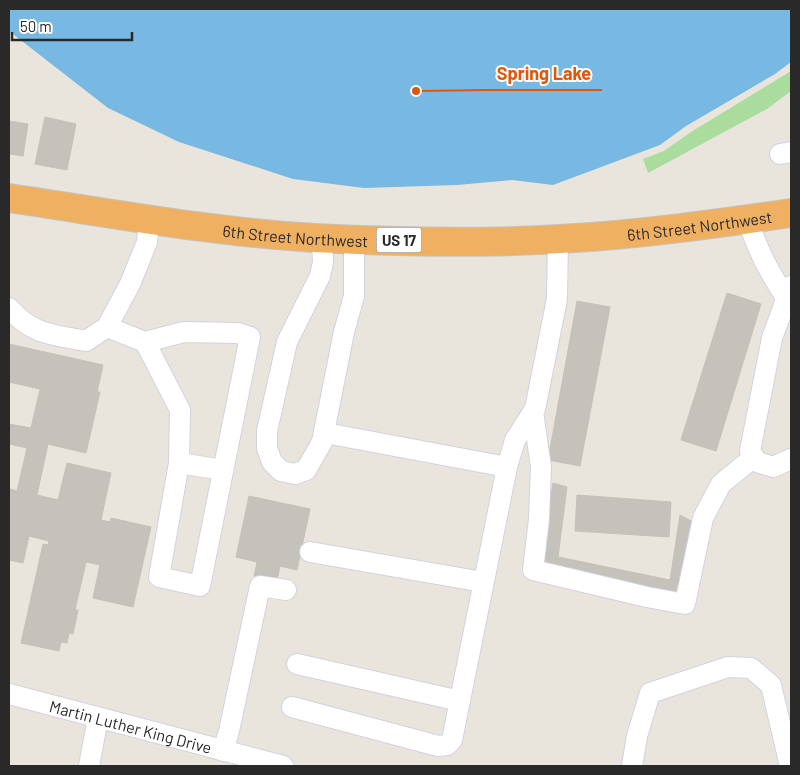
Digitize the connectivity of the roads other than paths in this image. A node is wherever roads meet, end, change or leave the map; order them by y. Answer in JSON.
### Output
{"nodes":[{"id":1,"x":9,"y":198,"type":"edge"},
{"id":2,"x":791,"y":213,"type":"edge"},
{"id":3,"x":149,"y":219,"type":"junction"},
{"id":4,"x":748,"y":219,"type":"junction"},
{"id":5,"x":322,"y":238,"type":"junction"},
{"id":6,"x":354,"y":239,"type":"junction"},
{"id":7,"x":558,"y":240,"type":"junction"},
{"id":8,"x":789,"y":292,"type":"edge"},
{"id":9,"x":9,"y":308,"type":"edge"},
{"id":10,"x":107,"y":327,"type":"junction"},
{"id":11,"x":145,"y":342,"type":"junction"},
{"id":12,"x":533,"y":412,"type":"junction"},
{"id":13,"x":336,"y":435,"type":"dead end"},
{"id":14,"x":754,"y":458,"type":"junction"},
{"id":15,"x":791,"y":459,"type":"edge"},
{"id":16,"x":179,"y":463,"type":"junction"},
{"id":17,"x":507,"y":467,"type":"junction"},
{"id":18,"x":223,"y":470,"type":"junction"},
{"id":19,"x":310,"y":552,"type":"dead end"},
{"id":20,"x":483,"y":582,"type":"junction"},
{"id":21,"x":286,"y":590,"type":"dead end"},
{"id":22,"x":296,"y":664,"type":"dead end"},
{"id":23,"x":9,"y":694,"type":"edge"},
{"id":24,"x":460,"y":701,"type":"junction"},
{"id":25,"x":292,"y":707,"type":"dead end"},
{"id":26,"x":98,"y":718,"type":"junction"},
{"id":27,"x":223,"y":751,"type":"junction"},
{"id":28,"x":89,"y":766,"type":"edge"},
{"id":29,"x":283,"y":766,"type":"edge"},
{"id":30,"x":632,"y":766,"type":"edge"},
{"id":31,"x":790,"y":766,"type":"edge"}],
"edges":[{"from":1,"to":3,"type":"highway","name":"6th Street Northwest","number":"US 17"},
{"from":2,"to":4,"type":"highway","name":"6th Street Northwest","number":"US 17"},
{"from":3,"to":5,"type":"highway","name":"6th Street Northwest","number":"US 17"},
{"from":3,"to":10,"type":"street"},
{"from":4,"to":7,"type":"highway","name":"6th Street Northwest","number":"US 17"},
{"from":4,"to":8,"type":"street"},
{"from":5,"to":6,"type":"highway","name":"6th Street Northwest","number":"US 17"},
{"from":5,"to":6,"type":"street"},
{"from":6,"to":7,"type":"highway","name":"6th Street Northwest","number":"US 17"},
{"from":7,"to":12,"type":"street"},
{"from":8,"to":14,"type":"street"},
{"from":9,"to":10,"type":"street"},
{"from":10,"to":11,"type":"street"},
{"from":11,"to":16,"type":"street"},
{"from":11,"to":18,"type":"street"},
{"from":12,"to":14,"type":"street"},
{"from":12,"to":17,"type":"street"},
{"from":13,"to":17,"type":"street"},
{"from":14,"to":15,"type":"street"},
{"from":16,"to":18,"type":"street"},
{"from":16,"to":18,"type":"street"},
{"from":17,"to":20,"type":"street"},
{"from":19,"to":20,"type":"street"},
{"from":20,"to":24,"type":"street"},
{"from":21,"to":27,"type":"street"},
{"from":22,"to":24,"type":"street"},
{"from":23,"to":26,"type":"street","name":"Martin Luther King Drive"},
{"from":24,"to":25,"type":"street"},
{"from":26,"to":27,"type":"street","name":"Martin Luther King Drive"},
{"from":26,"to":28,"type":"street"},
{"from":27,"to":29,"type":"street","name":"Martin Luther King Drive"},
{"from":30,"to":31,"type":"street"}]}
